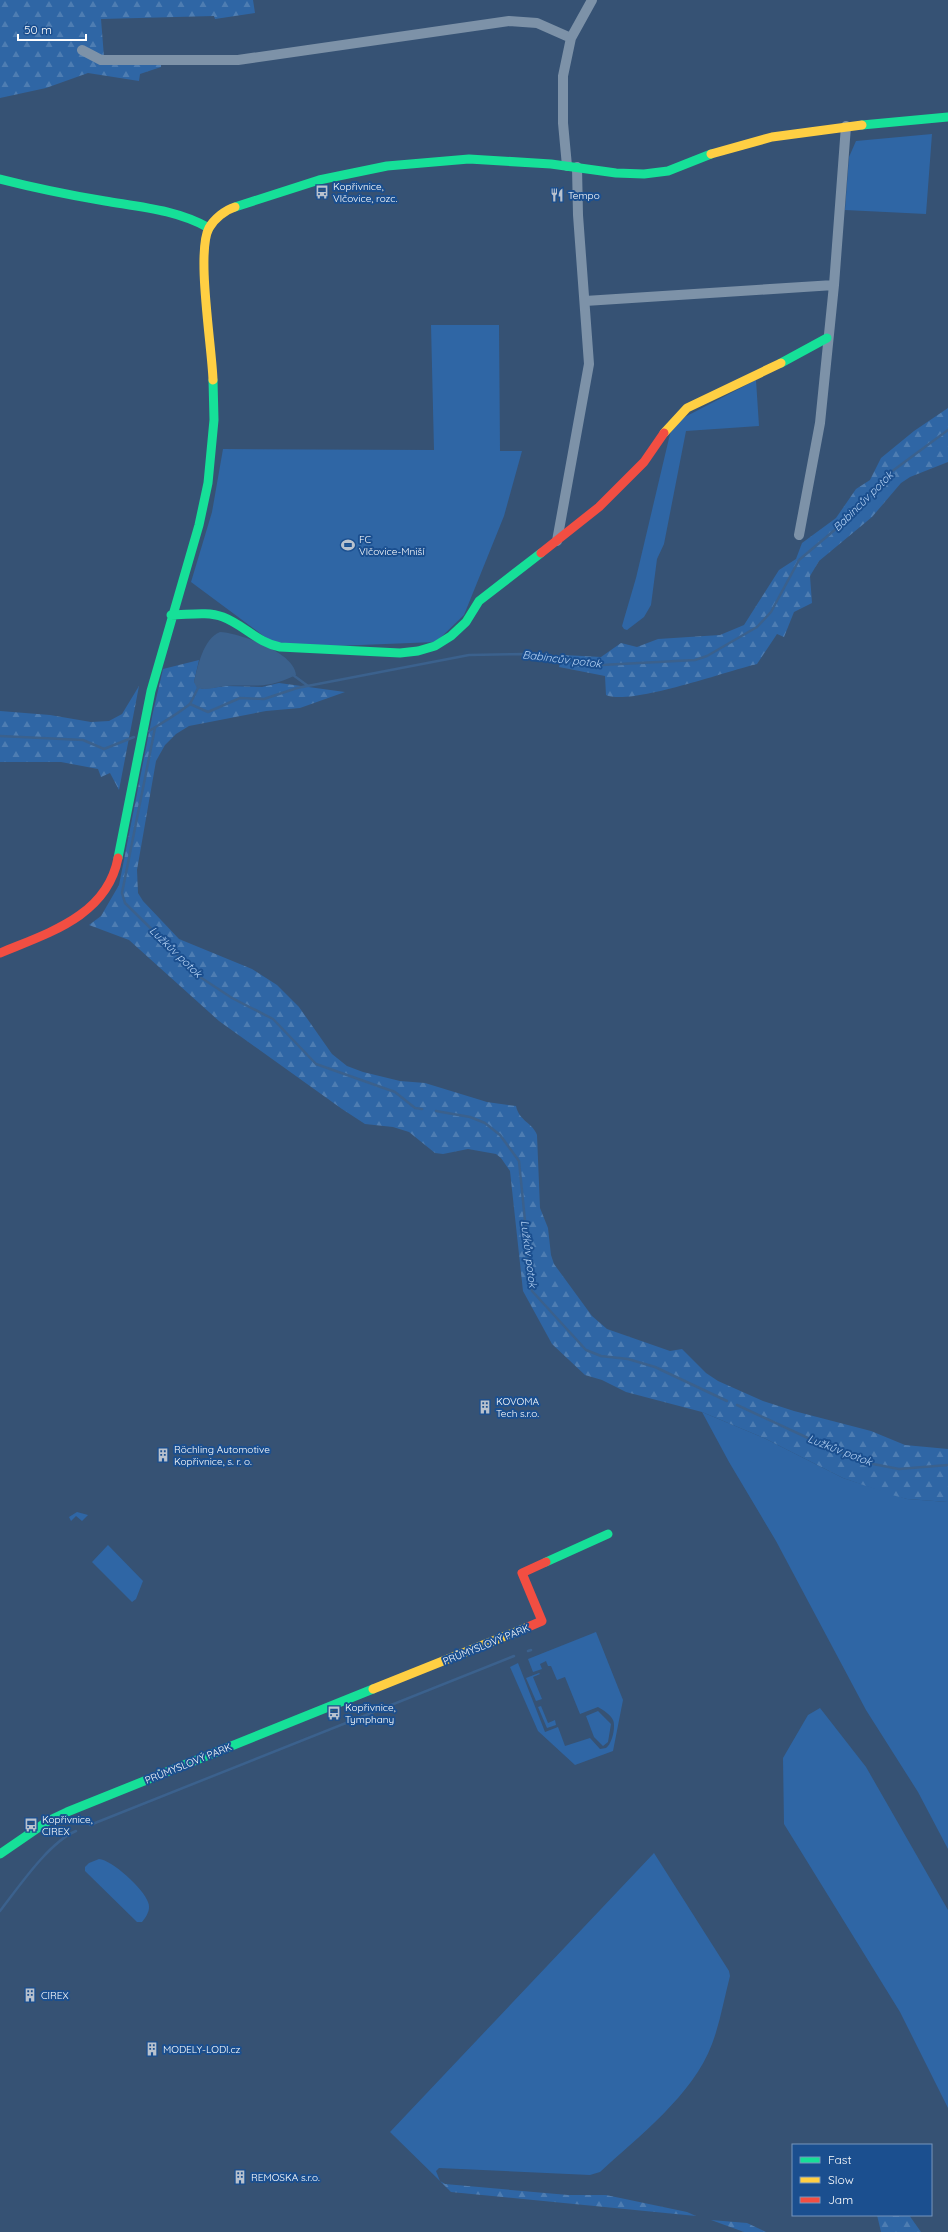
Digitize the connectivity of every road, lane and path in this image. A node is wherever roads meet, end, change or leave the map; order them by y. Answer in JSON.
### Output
{"nodes":[{"id":1,"x":592,"y":0,"type":"edge"},
{"id":2,"x":571,"y":38,"type":"junction"},
{"id":3,"x":82,"y":50,"type":"dead end"},
{"id":4,"x":948,"y":117,"type":"edge"},
{"id":5,"x":846,"y":126,"type":"junction"},
{"id":6,"x":572,"y":167,"type":"junction"},
{"id":7,"x":0,"y":179,"type":"edge"},
{"id":8,"x":209,"y":228,"type":"junction"},
{"id":9,"x":834,"y":285,"type":"junction"},
{"id":10,"x":585,"y":301,"type":"junction"},
{"id":11,"x":827,"y":338,"type":"junction"},
{"id":12,"x":799,"y":535,"type":"dead end"},
{"id":13,"x":557,"y":541,"type":"junction"},
{"id":14,"x":171,"y":615,"type":"junction"},
{"id":15,"x":0,"y":953,"type":"edge"},
{"id":16,"x":608,"y":1534,"type":"dead end"},
{"id":17,"x":388,"y":1674,"type":"dead end"},
{"id":18,"x":382,"y":1685,"type":"junction"},
{"id":19,"x":0,"y":1854,"type":"edge"}],
"edges":[{"from":1,"to":2,"type":"street"},
{"from":2,"to":3,"type":"street"},
{"from":2,"to":6,"type":"street"},
{"from":4,"to":5,"type":"main road"},
{"from":5,"to":6,"type":"main road"},
{"from":5,"to":9,"type":"street"},
{"from":6,"to":8,"type":"main road"},
{"from":6,"to":10,"type":"street"},
{"from":7,"to":8,"type":"main road"},
{"from":8,"to":14,"type":"main road"},
{"from":9,"to":10,"type":"street"},
{"from":9,"to":11,"type":"street"},
{"from":10,"to":13,"type":"street"},
{"from":11,"to":12,"type":"street"},
{"from":11,"to":13,"type":"main road"},
{"from":13,"to":14,"type":"main road"},
{"from":14,"to":15,"type":"main road"},
{"from":16,"to":18,"type":"main road","name":"PRŮMYSLOVÝ PARK"},
{"from":17,"to":18,"type":"street"},
{"from":18,"to":19,"type":"main road","name":"PRŮMYSLOVÝ PARK"}]}
